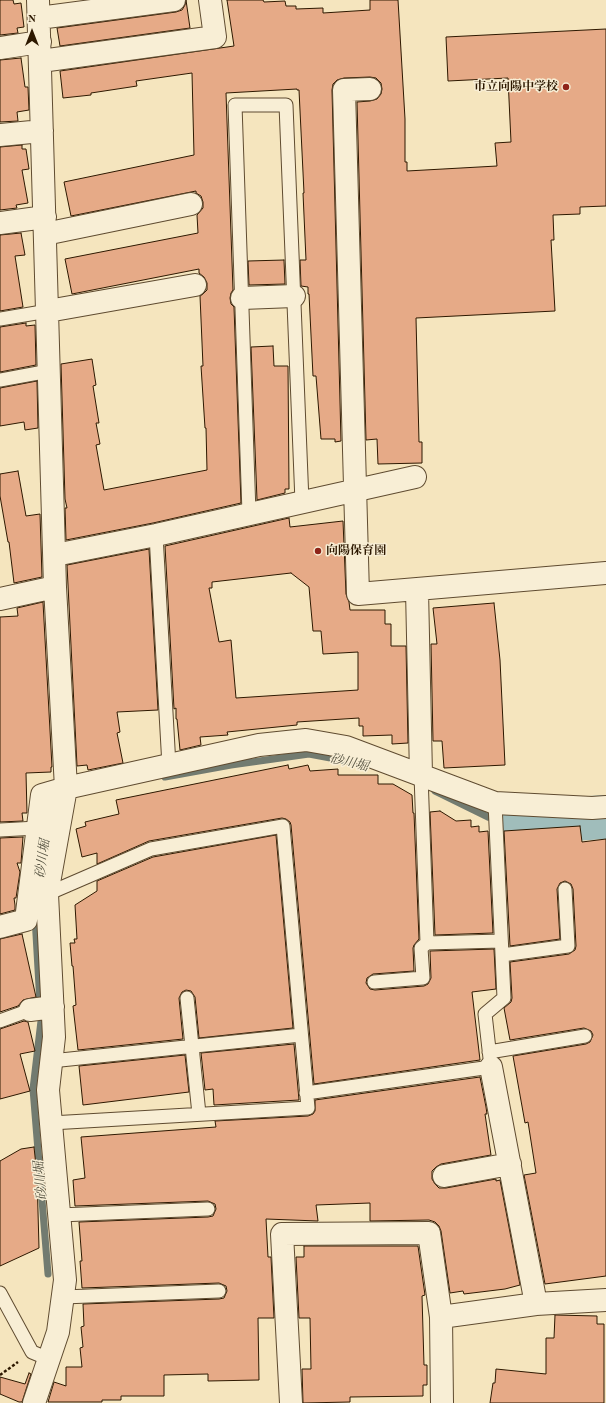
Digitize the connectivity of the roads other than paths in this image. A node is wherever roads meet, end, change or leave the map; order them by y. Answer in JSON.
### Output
{"nodes":[{"id":1,"x":174,"y":0,"type":"edge"},
{"id":2,"x":210,"y":0,"type":"edge"},
{"id":3,"x":38,"y":9,"type":"edge"},
{"id":4,"x":0,"y":48,"type":"edge"},
{"id":5,"x":40,"y":52,"type":"junction"},
{"id":6,"x":370,"y":90,"type":"dead end"},
{"id":7,"x":42,"y":131,"type":"junction"},
{"id":8,"x":0,"y":135,"type":"edge"},
{"id":9,"x":191,"y":204,"type":"dead end"},
{"id":10,"x":0,"y":223,"type":"edge"},
{"id":11,"x":44,"y":225,"type":"junction"},
{"id":12,"x":195,"y":285,"type":"dead end"},
{"id":13,"x":294,"y":296,"type":"junction"},
{"id":14,"x":242,"y":298,"type":"junction"},
{"id":15,"x":48,"y":312,"type":"junction"},
{"id":16,"x":0,"y":319,"type":"edge"},
{"id":17,"x":49,"y":371,"type":"junction"},
{"id":18,"x":0,"y":380,"type":"edge"},
{"id":19,"x":415,"y":477,"type":"dead end"},
{"id":20,"x":356,"y":490,"type":"junction"},
{"id":21,"x":302,"y":502,"type":"junction"},
{"id":22,"x":249,"y":513,"type":"junction"},
{"id":23,"x":156,"y":535,"type":"junction"},
{"id":24,"x":55,"y":555,"type":"junction"},
{"id":25,"x":606,"y":572,"type":"edge"},
{"id":26,"x":55,"y":587,"type":"junction"},
{"id":27,"x":417,"y":590,"type":"junction"},
{"id":28,"x":0,"y":599,"type":"edge"},
{"id":29,"x":169,"y":766,"type":"junction"},
{"id":30,"x":421,"y":775,"type":"junction"},
{"id":31,"x":64,"y":797,"type":"junction"},
{"id":32,"x":495,"y":804,"type":"junction"},
{"id":33,"x":606,"y":807,"type":"edge"},
{"id":34,"x":37,"y":828,"type":"junction"},
{"id":35,"x":0,"y":830,"type":"edge"},
{"id":36,"x":565,"y":889,"type":"dead end"},
{"id":37,"x":47,"y":894,"type":"junction"},
{"id":38,"x":0,"y":927,"type":"edge"},
{"id":39,"x":501,"y":941,"type":"junction"},
{"id":40,"x":427,"y":943,"type":"junction"},
{"id":41,"x":502,"y":955,"type":"junction"},
{"id":42,"x":374,"y":982,"type":"dead end"},
{"id":43,"x":187,"y":998,"type":"dead end"},
{"id":44,"x":43,"y":1009,"type":"junction"},
{"id":45,"x":0,"y":1021,"type":"edge"},
{"id":46,"x":301,"y":1035,"type":"junction"},
{"id":47,"x":585,"y":1036,"type":"dead end"},
{"id":48,"x":193,"y":1046,"type":"junction"},
{"id":49,"x":490,"y":1059,"type":"junction"},
{"id":50,"x":52,"y":1061,"type":"junction"},
{"id":51,"x":306,"y":1093,"type":"junction"},
{"id":52,"x":199,"y":1114,"type":"junction"},
{"id":53,"x":52,"y":1123,"type":"junction"},
{"id":54,"x":510,"y":1164,"type":"junction"},
{"id":55,"x":444,"y":1176,"type":"dead end"},
{"id":56,"x":208,"y":1209,"type":"dead end"},
{"id":57,"x":59,"y":1215,"type":"junction"},
{"id":58,"x":219,"y":1291,"type":"dead end"},
{"id":59,"x":0,"y":1293,"type":"edge"},
{"id":60,"x":63,"y":1297,"type":"junction"},
{"id":61,"x":606,"y":1300,"type":"edge"},
{"id":62,"x":536,"y":1304,"type":"junction"},
{"id":63,"x":441,"y":1317,"type":"junction"},
{"id":64,"x":49,"y":1359,"type":"junction"},
{"id":65,"x":34,"y":1403,"type":"edge"},
{"id":66,"x":291,"y":1403,"type":"edge"},
{"id":67,"x":442,"y":1403,"type":"edge"}],
"edges":[{"from":1,"to":3,"type":"street"},
{"from":2,"to":5,"type":"street"},
{"from":3,"to":5,"type":"street"},
{"from":4,"to":5,"type":"street"},
{"from":5,"to":7,"type":"street"},
{"from":6,"to":20,"type":"street"},
{"from":7,"to":8,"type":"street"},
{"from":7,"to":11,"type":"street"},
{"from":9,"to":11,"type":"street"},
{"from":10,"to":11,"type":"street"},
{"from":11,"to":15,"type":"street"},
{"from":12,"to":15,"type":"street"},
{"from":13,"to":14,"type":"street"},
{"from":13,"to":14,"type":"lane"},
{"from":13,"to":21,"type":"lane"},
{"from":14,"to":22,"type":"lane"},
{"from":15,"to":16,"type":"lane"},
{"from":15,"to":17,"type":"street"},
{"from":17,"to":18,"type":"lane"},
{"from":17,"to":24,"type":"street"},
{"from":19,"to":20,"type":"street"},
{"from":20,"to":21,"type":"street"},
{"from":20,"to":27,"type":"street"},
{"from":21,"to":22,"type":"street"},
{"from":22,"to":23,"type":"street"},
{"from":23,"to":24,"type":"street"},
{"from":23,"to":29,"type":"lane"},
{"from":24,"to":26,"type":"street"},
{"from":25,"to":27,"type":"street"},
{"from":26,"to":28,"type":"street"},
{"from":26,"to":31,"type":"street"},
{"from":27,"to":30,"type":"street"},
{"from":29,"to":30,"type":"street"},
{"from":29,"to":31,"type":"street"},
{"from":30,"to":32,"type":"street"},
{"from":30,"to":40,"type":"lane"},
{"from":31,"to":34,"type":"street"},
{"from":31,"to":37,"type":"street"},
{"from":32,"to":33,"type":"street"},
{"from":32,"to":39,"type":"lane"},
{"from":34,"to":35,"type":"lane"},
{"from":34,"to":38,"type":"street"},
{"from":36,"to":41,"type":"lane"},
{"from":37,"to":44,"type":"street"},
{"from":37,"to":46,"type":"lane"},
{"from":39,"to":40,"type":"lane"},
{"from":39,"to":41,"type":"lane"},
{"from":40,"to":42,"type":"lane"},
{"from":41,"to":49,"type":"lane"},
{"from":43,"to":48,"type":"lane"},
{"from":44,"to":45,"type":"lane"},
{"from":44,"to":50,"type":"street"},
{"from":46,"to":48,"type":"lane"},
{"from":46,"to":51,"type":"lane"},
{"from":47,"to":49,"type":"lane"},
{"from":48,"to":50,"type":"lane"},
{"from":48,"to":52,"type":"lane"},
{"from":49,"to":51,"type":"lane"},
{"from":49,"to":54,"type":"street"},
{"from":50,"to":53,"type":"street"},
{"from":51,"to":52,"type":"lane"},
{"from":52,"to":53,"type":"lane"},
{"from":53,"to":57,"type":"street"},
{"from":54,"to":55,"type":"street"},
{"from":54,"to":62,"type":"street"},
{"from":56,"to":57,"type":"lane"},
{"from":57,"to":60,"type":"street"},
{"from":58,"to":60,"type":"lane"},
{"from":59,"to":64,"type":"lane"},
{"from":60,"to":64,"type":"street"},
{"from":61,"to":62,"type":"street"},
{"from":62,"to":63,"type":"street"},
{"from":63,"to":66,"type":"street"},
{"from":63,"to":67,"type":"street"},
{"from":64,"to":65,"type":"street"}]}
